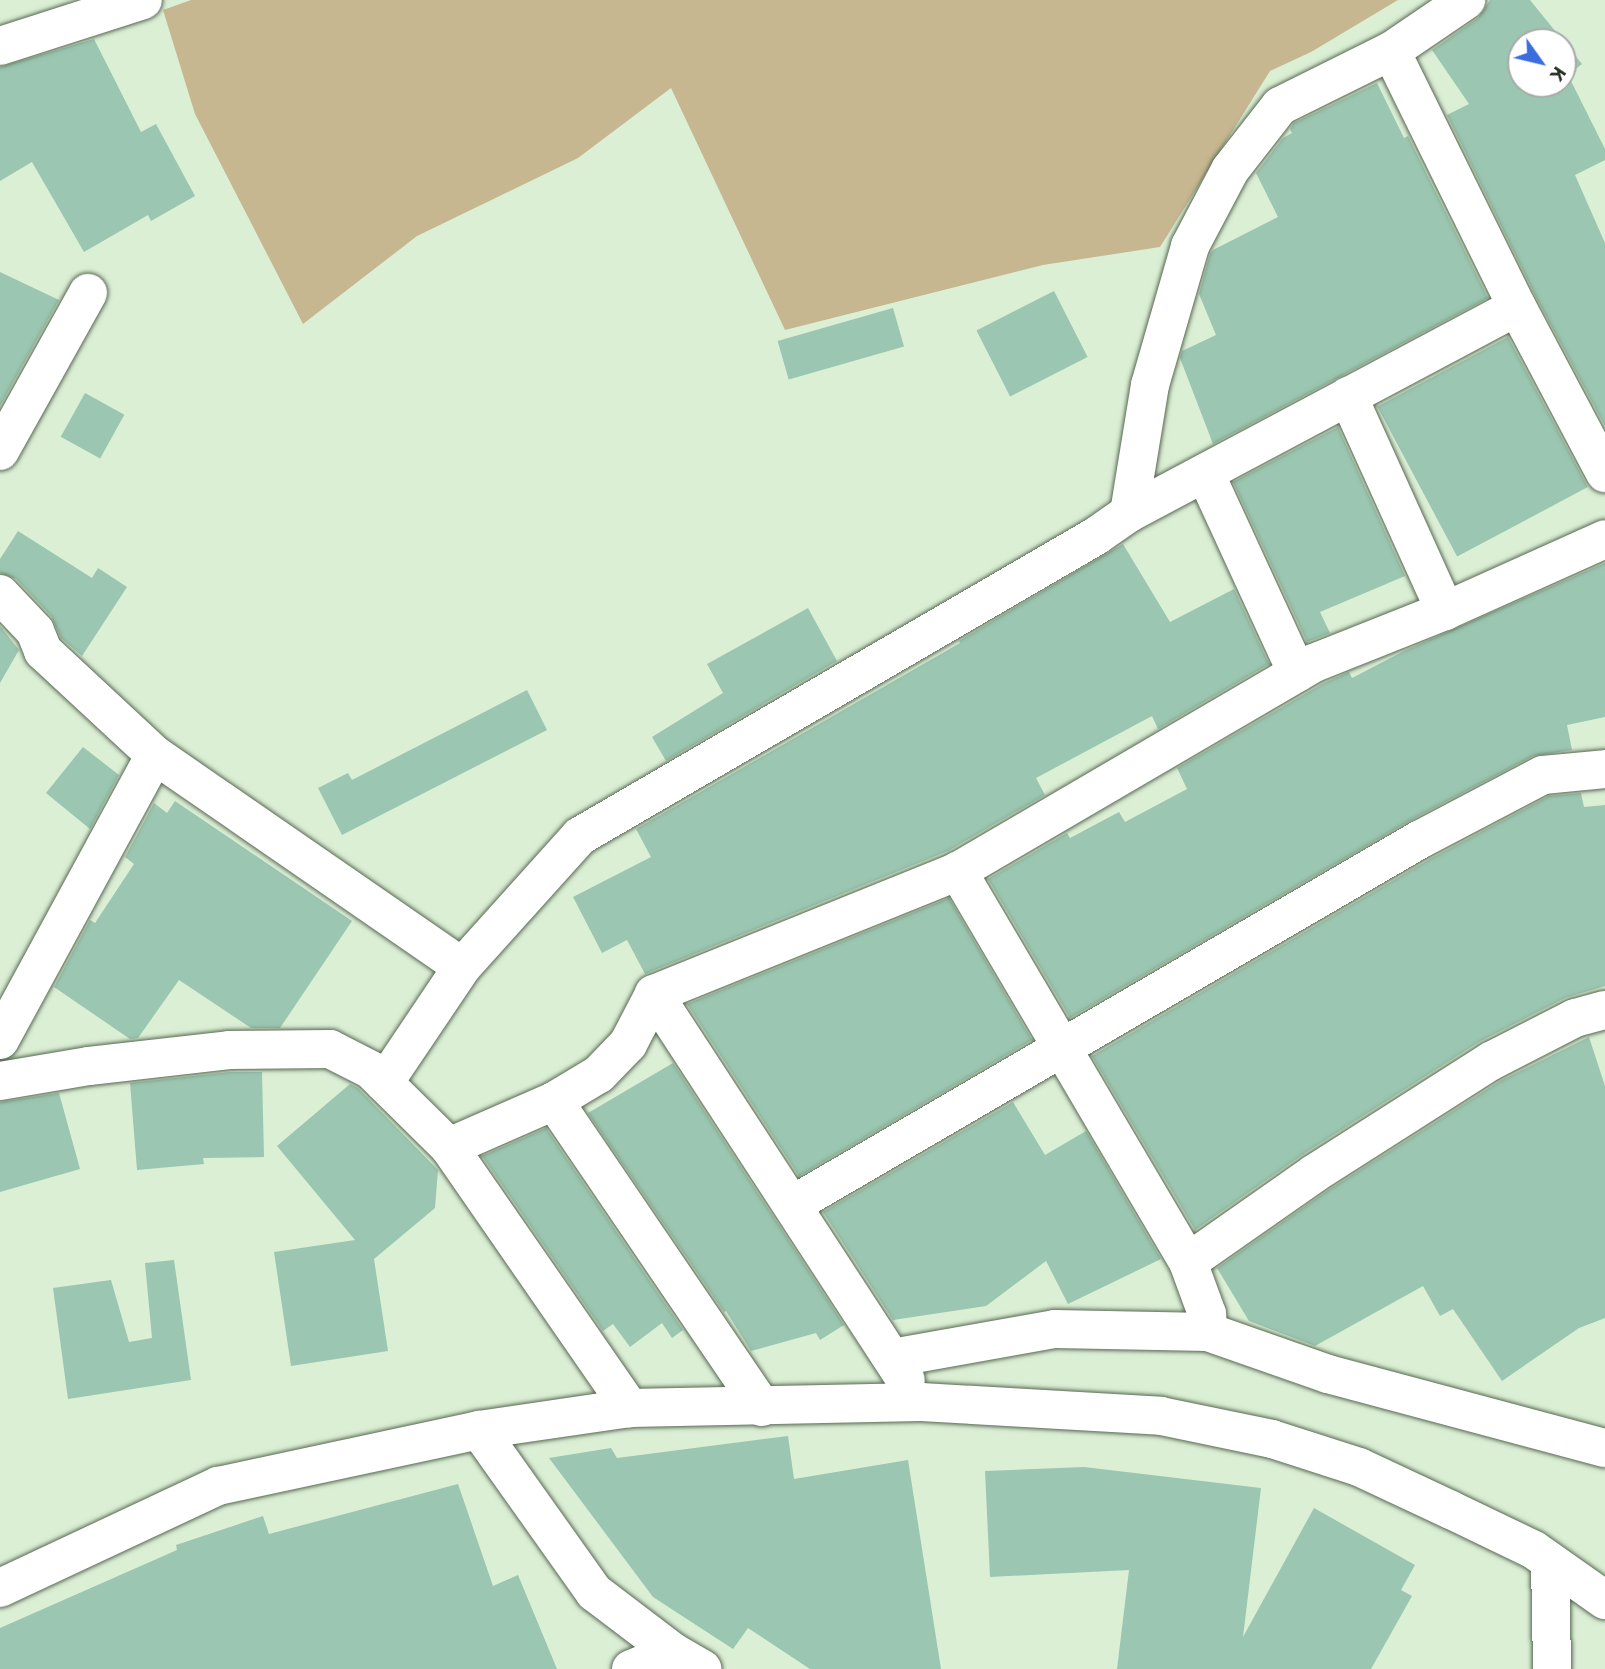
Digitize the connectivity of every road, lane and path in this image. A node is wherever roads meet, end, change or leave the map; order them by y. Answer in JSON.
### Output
{"nodes":[{"id":1,"x":143,"y":0,"type":"edge"},
{"id":2,"x":1466,"y":0,"type":"edge"},
{"id":3,"x":0,"y":46,"type":"edge"},
{"id":4,"x":1391,"y":51,"type":"junction"},
{"id":5,"x":88,"y":293,"type":"dead end"},
{"id":6,"x":1517,"y":307,"type":"junction"},
{"id":7,"x":1349,"y":397,"type":"junction"},
{"id":8,"x":0,"y":451,"type":"edge"},
{"id":9,"x":1205,"y":473,"type":"junction"},
{"id":10,"x":1605,"y":473,"type":"edge"},
{"id":11,"x":1129,"y":513,"type":"junction"},
{"id":12,"x":1605,"y":539,"type":"edge"},
{"id":13,"x":0,"y":594,"type":"edge"},
{"id":14,"x":1445,"y":611,"type":"junction"},
{"id":15,"x":1297,"y":673,"type":"junction"},
{"id":16,"x":155,"y":755,"type":"junction"},
{"id":17,"x":1605,"y":769,"type":"edge"},
{"id":18,"x":958,"y":871,"type":"junction"},
{"id":19,"x":461,"y":967,"type":"junction"},
{"id":20,"x":654,"y":994,"type":"junction"},
{"id":21,"x":1605,"y":1010,"type":"edge"},
{"id":22,"x":0,"y":1040,"type":"edge"},
{"id":23,"x":1061,"y":1048,"type":"junction"},
{"id":24,"x":0,"y":1080,"type":"edge"},
{"id":25,"x":384,"y":1083,"type":"junction"},
{"id":26,"x":554,"y":1101,"type":"junction"},
{"id":27,"x":449,"y":1147,"type":"junction"},
{"id":28,"x":792,"y":1205,"type":"junction"},
{"id":29,"x":1188,"y":1262,"type":"junction"},
{"id":30,"x":1208,"y":1332,"type":"junction"},
{"id":31,"x":892,"y":1358,"type":"junction"},
{"id":32,"x":921,"y":1402,"type":"junction"},
{"id":33,"x":762,"y":1406,"type":"junction"},
{"id":34,"x":630,"y":1408,"type":"junction"},
{"id":35,"x":479,"y":1430,"type":"junction"},
{"id":36,"x":1605,"y":1448,"type":"edge"},
{"id":37,"x":1550,"y":1562,"type":"junction"},
{"id":38,"x":0,"y":1588,"type":"edge"},
{"id":39,"x":1605,"y":1600,"type":"edge"},
{"id":40,"x":688,"y":1660,"type":"edge"},
{"id":41,"x":631,"y":1669,"type":"edge"},
{"id":42,"x":1552,"y":1669,"type":"edge"}],
"edges":[{"from":1,"to":3,"type":"street"},
{"from":2,"to":4,"type":"street"},
{"from":4,"to":6,"type":"street"},
{"from":4,"to":11,"type":"street"},
{"from":5,"to":8,"type":"street"},
{"from":6,"to":7,"type":"street"},
{"from":6,"to":10,"type":"street"},
{"from":7,"to":9,"type":"street"},
{"from":7,"to":14,"type":"street"},
{"from":9,"to":11,"type":"street"},
{"from":9,"to":15,"type":"street"},
{"from":11,"to":19,"type":"street"},
{"from":12,"to":14,"type":"street"},
{"from":13,"to":16,"type":"street"},
{"from":14,"to":15,"type":"street"},
{"from":15,"to":18,"type":"street"},
{"from":16,"to":19,"type":"street"},
{"from":16,"to":22,"type":"street"},
{"from":17,"to":23,"type":"street"},
{"from":18,"to":20,"type":"street"},
{"from":18,"to":23,"type":"street"},
{"from":19,"to":25,"type":"street"},
{"from":20,"to":26,"type":"street"},
{"from":20,"to":28,"type":"street"},
{"from":21,"to":29,"type":"street"},
{"from":23,"to":28,"type":"street"},
{"from":23,"to":29,"type":"street"},
{"from":24,"to":25,"type":"street"},
{"from":25,"to":27,"type":"street"},
{"from":26,"to":27,"type":"street"},
{"from":26,"to":33,"type":"street"},
{"from":27,"to":34,"type":"street"},
{"from":28,"to":31,"type":"street"},
{"from":29,"to":30,"type":"street"},
{"from":30,"to":31,"type":"street"},
{"from":30,"to":36,"type":"street"},
{"from":31,"to":32,"type":"street"},
{"from":32,"to":33,"type":"street"},
{"from":32,"to":37,"type":"street"},
{"from":33,"to":34,"type":"street"},
{"from":34,"to":35,"type":"street"},
{"from":35,"to":38,"type":"street"},
{"from":35,"to":40,"type":"street"},
{"from":37,"to":39,"type":"street"},
{"from":37,"to":42,"type":"street"},
{"from":40,"to":41,"type":"street"}]}
